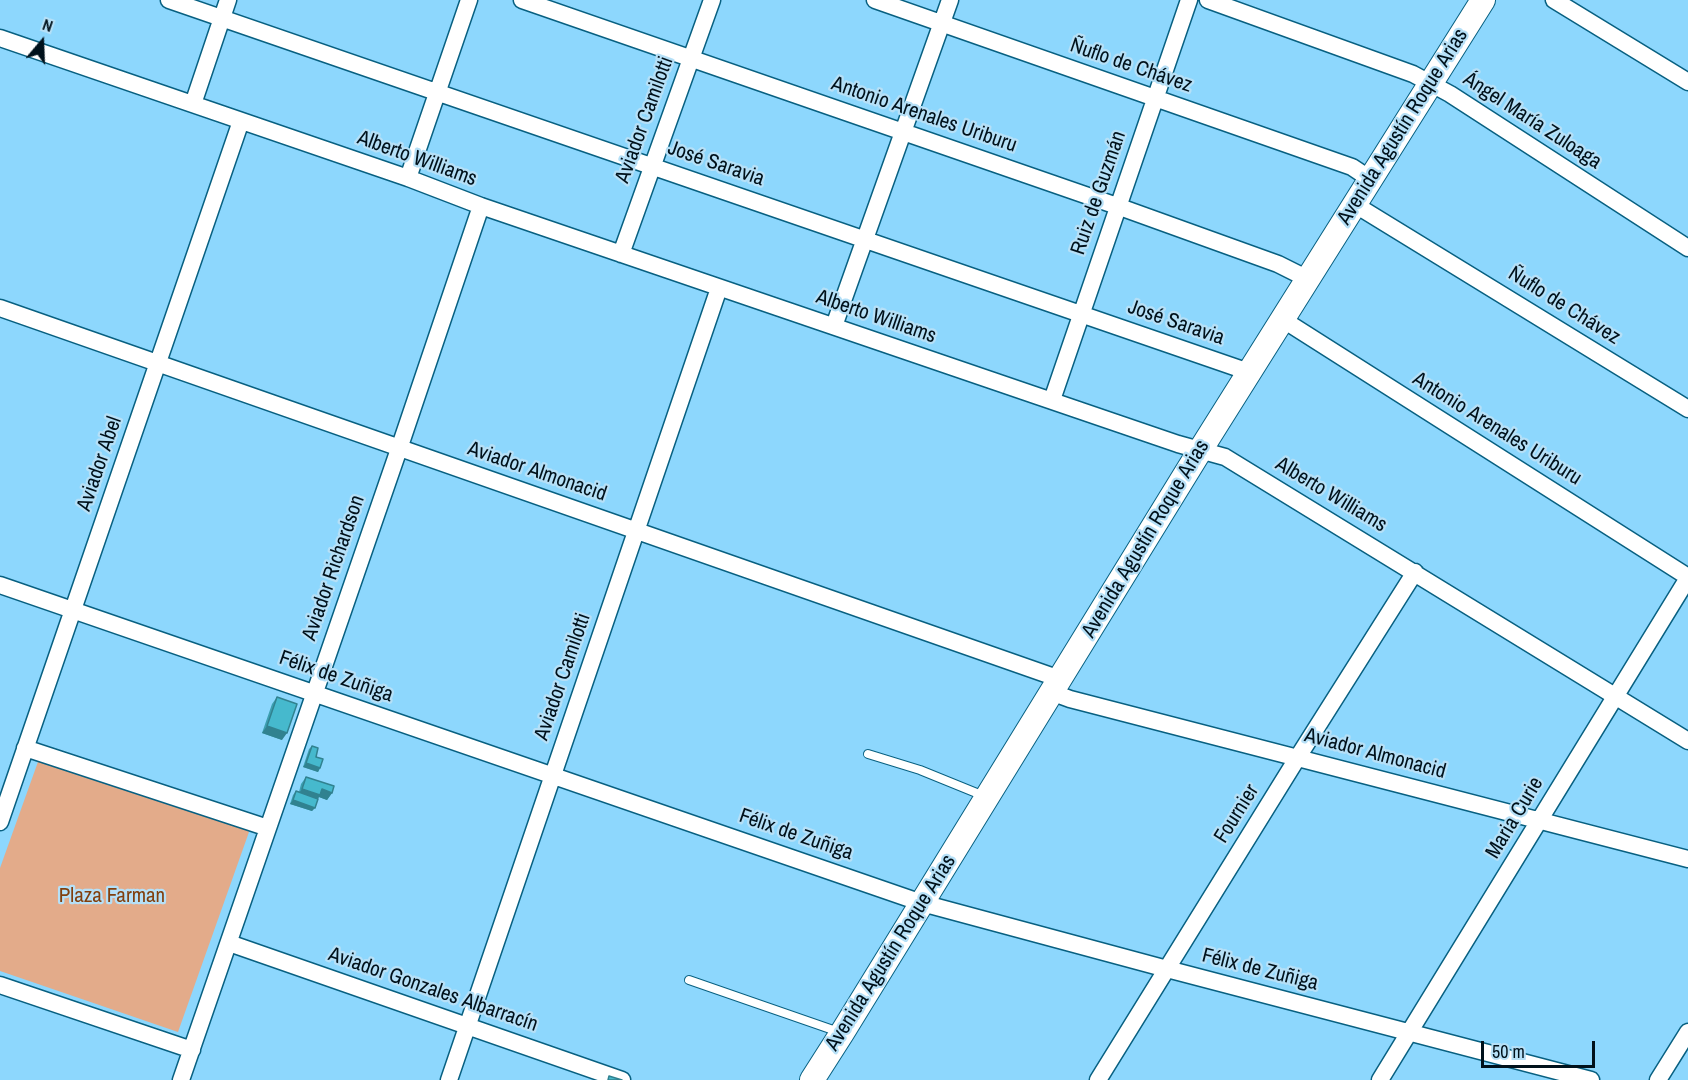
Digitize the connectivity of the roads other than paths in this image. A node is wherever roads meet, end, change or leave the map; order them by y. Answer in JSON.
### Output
{"nodes":[{"id":1,"x":169,"y":0,"type":"edge"},
{"id":2,"x":228,"y":0,"type":"edge"},
{"id":3,"x":469,"y":0,"type":"edge"},
{"id":4,"x":522,"y":0,"type":"edge"},
{"id":5,"x":711,"y":0,"type":"edge"},
{"id":6,"x":875,"y":0,"type":"edge"},
{"id":7,"x":950,"y":0,"type":"edge"},
{"id":8,"x":1190,"y":0,"type":"edge"},
{"id":9,"x":1209,"y":0,"type":"edge"},
{"id":10,"x":1483,"y":0,"type":"edge"},
{"id":11,"x":1554,"y":0,"type":"edge"},
{"id":12,"x":222,"y":18,"type":"junction"},
{"id":13,"x":942,"y":23,"type":"junction"},
{"id":14,"x":0,"y":39,"type":"edge"},
{"id":15,"x":691,"y":57,"type":"junction"},
{"id":16,"x":1688,"y":82,"type":"edge"},
{"id":17,"x":1430,"y":84,"type":"junction"},
{"id":18,"x":438,"y":92,"type":"junction"},
{"id":19,"x":1156,"y":99,"type":"junction"},
{"id":20,"x":193,"y":104,"type":"junction"},
{"id":21,"x":241,"y":121,"type":"junction"},
{"id":22,"x":904,"y":132,"type":"junction"},
{"id":23,"x":652,"y":166,"type":"junction"},
{"id":24,"x":408,"y":178,"type":"junction"},
{"id":25,"x":1370,"y":179,"type":"junction"},
{"id":26,"x":1354,"y":204,"type":"junction"},
{"id":27,"x":481,"y":206,"type":"junction"},
{"id":28,"x":1118,"y":206,"type":"junction"},
{"id":29,"x":865,"y":239,"type":"junction"},
{"id":30,"x":1688,"y":248,"type":"edge"},
{"id":31,"x":621,"y":254,"type":"junction"},
{"id":32,"x":1308,"y":279,"type":"junction"},
{"id":33,"x":719,"y":288,"type":"junction"},
{"id":34,"x":0,"y":308,"type":"edge"},
{"id":35,"x":1081,"y":313,"type":"junction"},
{"id":36,"x":1282,"y":320,"type":"junction"},
{"id":37,"x":834,"y":326,"type":"junction"},
{"id":38,"x":158,"y":363,"type":"junction"},
{"id":39,"x":1248,"y":372,"type":"junction"},
{"id":40,"x":1052,"y":400,"type":"junction"},
{"id":41,"x":1688,"y":409,"type":"edge"},
{"id":42,"x":399,"y":449,"type":"junction"},
{"id":43,"x":1201,"y":449,"type":"junction"},
{"id":44,"x":637,"y":530,"type":"junction"},
{"id":45,"x":1415,"y":572,"type":"junction"},
{"id":46,"x":1688,"y":577,"type":"edge"},
{"id":47,"x":0,"y":585,"type":"edge"},
{"id":48,"x":73,"y":610,"type":"junction"},
{"id":49,"x":1056,"y":686,"type":"junction"},
{"id":50,"x":314,"y":693,"type":"junction"},
{"id":51,"x":1615,"y":696,"type":"junction"},
{"id":52,"x":1688,"y":741,"type":"edge"},
{"id":53,"x":25,"y":748,"type":"junction"},
{"id":54,"x":868,"y":754,"type":"dead end"},
{"id":55,"x":1298,"y":757,"type":"junction"},
{"id":56,"x":552,"y":776,"type":"junction"},
{"id":57,"x":987,"y":797,"type":"junction"},
{"id":58,"x":1540,"y":820,"type":"junction"},
{"id":59,"x":0,"y":822,"type":"edge"},
{"id":60,"x":268,"y":828,"type":"junction"},
{"id":61,"x":1688,"y":859,"type":"edge"},
{"id":62,"x":922,"y":903,"type":"junction"},
{"id":63,"x":229,"y":943,"type":"junction"},
{"id":64,"x":1167,"y":969,"type":"junction"},
{"id":65,"x":690,"y":980,"type":"dead end"},
{"id":66,"x":0,"y":985,"type":"edge"},
{"id":67,"x":467,"y":1026,"type":"junction"},
{"id":68,"x":1410,"y":1032,"type":"junction"},
{"id":69,"x":1688,"y":1032,"type":"edge"},
{"id":70,"x":843,"y":1033,"type":"junction"},
{"id":71,"x":192,"y":1050,"type":"junction"},
{"id":72,"x":181,"y":1080,"type":"edge"},
{"id":73,"x":448,"y":1080,"type":"edge"},
{"id":74,"x":622,"y":1080,"type":"edge"},
{"id":75,"x":812,"y":1080,"type":"edge"},
{"id":76,"x":1098,"y":1080,"type":"edge"},
{"id":77,"x":1380,"y":1080,"type":"edge"},
{"id":78,"x":1591,"y":1080,"type":"edge"},
{"id":79,"x":1658,"y":1080,"type":"edge"}],
"edges":[{"from":1,"to":12,"type":"street","name":"José Saravia"},
{"from":2,"to":12,"type":"street"},
{"from":3,"to":18,"type":"street"},
{"from":4,"to":15,"type":"street","name":"Antonio Arenales Uriburu"},
{"from":5,"to":15,"type":"street","name":"Aviador Camilotti"},
{"from":6,"to":13,"type":"street","name":"Ñuflo de Chávez"},
{"from":7,"to":13,"type":"street"},
{"from":8,"to":19,"type":"street","name":"Ruiz de Guzmán"},
{"from":9,"to":17,"type":"street","name":"Ángel María Zuloaga"},
{"from":10,"to":17,"type":"main road","name":"Avenida Agustín Roque Arias"},
{"from":11,"to":16,"type":"street"},
{"from":12,"to":18,"type":"street","name":"José Saravia"},
{"from":12,"to":20,"type":"street"},
{"from":13,"to":19,"type":"street","name":"Ñuflo de Chávez"},
{"from":13,"to":22,"type":"street"},
{"from":14,"to":20,"type":"street","name":"Alberto Williams"},
{"from":15,"to":22,"type":"street","name":"Antonio Arenales Uriburu"},
{"from":15,"to":23,"type":"street","name":"Aviador Camilotti"},
{"from":17,"to":25,"type":"main road","name":"Avenida Agustín Roque Arias"},
{"from":17,"to":30,"type":"street","name":"Ángel María Zuloaga"},
{"from":18,"to":23,"type":"street","name":"José Saravia"},
{"from":18,"to":24,"type":"street"},
{"from":19,"to":25,"type":"street","name":"Ñuflo de Chávez"},
{"from":19,"to":28,"type":"street","name":"Ruiz de Guzmán"},
{"from":20,"to":21,"type":"street","name":"Alberto Williams"},
{"from":21,"to":24,"type":"street","name":"Alberto Williams"},
{"from":21,"to":38,"type":"street","name":"Aviador Abel"},
{"from":22,"to":28,"type":"street","name":"Antonio Arenales Uriburu"},
{"from":22,"to":29,"type":"street"},
{"from":23,"to":29,"type":"street","name":"José Saravia"},
{"from":23,"to":31,"type":"street","name":"Aviador Camilotti"},
{"from":24,"to":27,"type":"street","name":"Alberto Williams"},
{"from":25,"to":26,"type":"main road","name":"Avenida Agustín Roque Arias"},
{"from":26,"to":32,"type":"main road","name":"Avenida Agustín Roque Arias"},
{"from":26,"to":41,"type":"street","name":"Ñuflo de Chávez"},
{"from":27,"to":31,"type":"street","name":"Alberto Williams"},
{"from":27,"to":42,"type":"street","name":"Aviador Richardson"},
{"from":28,"to":32,"type":"street","name":"Antonio Arenales Uriburu"},
{"from":28,"to":35,"type":"street","name":"Ruiz de Guzmán"},
{"from":29,"to":35,"type":"street","name":"José Saravia"},
{"from":29,"to":37,"type":"street"},
{"from":31,"to":33,"type":"street","name":"Alberto Williams"},
{"from":32,"to":36,"type":"main road","name":"Avenida Agustín Roque Arias"},
{"from":33,"to":37,"type":"street","name":"Alberto Williams"},
{"from":33,"to":44,"type":"street","name":"Aviador Camilotti"},
{"from":34,"to":38,"type":"street","name":"Aviador Almonacid"},
{"from":35,"to":39,"type":"street","name":"José Saravia"},
{"from":35,"to":40,"type":"street","name":"Ruiz de Guzmán"},
{"from":36,"to":39,"type":"main road","name":"Avenida Agustín Roque Arias"},
{"from":36,"to":46,"type":"street","name":"Antonio Arenales Uriburu"},
{"from":37,"to":40,"type":"street","name":"Alberto Williams"},
{"from":38,"to":42,"type":"street","name":"Aviador Almonacid"},
{"from":38,"to":48,"type":"street","name":"Aviador Abel"},
{"from":39,"to":43,"type":"main road","name":"Avenida Agustín Roque Arias"},
{"from":40,"to":43,"type":"street","name":"Alberto Williams"},
{"from":42,"to":44,"type":"street","name":"Aviador Almonacid"},
{"from":42,"to":50,"type":"street","name":"Aviador Richardson"},
{"from":43,"to":45,"type":"street","name":"Alberto Williams"},
{"from":43,"to":49,"type":"main road","name":"Avenida Agustín Roque Arias"},
{"from":44,"to":49,"type":"street","name":"Aviador Almonacid"},
{"from":44,"to":56,"type":"street","name":"Aviador Camilotti"},
{"from":45,"to":51,"type":"street","name":"Alberto Williams"},
{"from":45,"to":55,"type":"street","name":"Fournier"},
{"from":46,"to":51,"type":"street","name":"Maria Curie"},
{"from":47,"to":48,"type":"street","name":"Félix de Zuñiga"},
{"from":48,"to":50,"type":"street","name":"Félix de Zuñiga"},
{"from":48,"to":53,"type":"street","name":"Aviador Abel"},
{"from":49,"to":55,"type":"street","name":"Aviador Almonacid"},
{"from":49,"to":57,"type":"main road","name":"Avenida Agustín Roque Arias"},
{"from":50,"to":56,"type":"street","name":"Félix de Zuñiga"},
{"from":50,"to":60,"type":"street","name":"Aviador Richardson"},
{"from":51,"to":52,"type":"street","name":"Alberto Williams"},
{"from":51,"to":58,"type":"street","name":"Maria Curie"},
{"from":53,"to":59,"type":"street","name":"Aviador Abel"},
{"from":53,"to":60,"type":"street"},
{"from":54,"to":57,"type":"lane"},
{"from":55,"to":58,"type":"street","name":"Aviador Almonacid"},
{"from":55,"to":64,"type":"street","name":"Fournier"},
{"from":56,"to":62,"type":"street","name":"Félix de Zuñiga"},
{"from":56,"to":67,"type":"street","name":"Aviador Camilotti"},
{"from":57,"to":62,"type":"main road","name":"Avenida Agustín Roque Arias"},
{"from":58,"to":61,"type":"street","name":"Aviador Almonacid"},
{"from":58,"to":68,"type":"street","name":"Maria Curie"},
{"from":60,"to":63,"type":"street","name":"Aviador Richardson"},
{"from":62,"to":64,"type":"street","name":"Félix de Zuñiga"},
{"from":62,"to":70,"type":"main road","name":"Avenida Agustín Roque Arias"},
{"from":63,"to":67,"type":"street","name":"Aviador Gonzales Albarracín"},
{"from":63,"to":71,"type":"street","name":"Aviador Richardson"},
{"from":64,"to":68,"type":"street","name":"Félix de Zuñiga"},
{"from":64,"to":76,"type":"street","name":"Fournier"},
{"from":65,"to":70,"type":"lane"},
{"from":66,"to":71,"type":"street"},
{"from":67,"to":73,"type":"street","name":"Aviador Camilotti"},
{"from":67,"to":74,"type":"street","name":"Aviador Gonzales Albarracín"},
{"from":68,"to":77,"type":"street","name":"Maria Curie"},
{"from":68,"to":78,"type":"street","name":"Félix de Zuñiga"},
{"from":69,"to":79,"type":"street"},
{"from":70,"to":75,"type":"main road","name":"Avenida Agustín Roque Arias"},
{"from":71,"to":72,"type":"street","name":"Aviador Richardson"}]}
